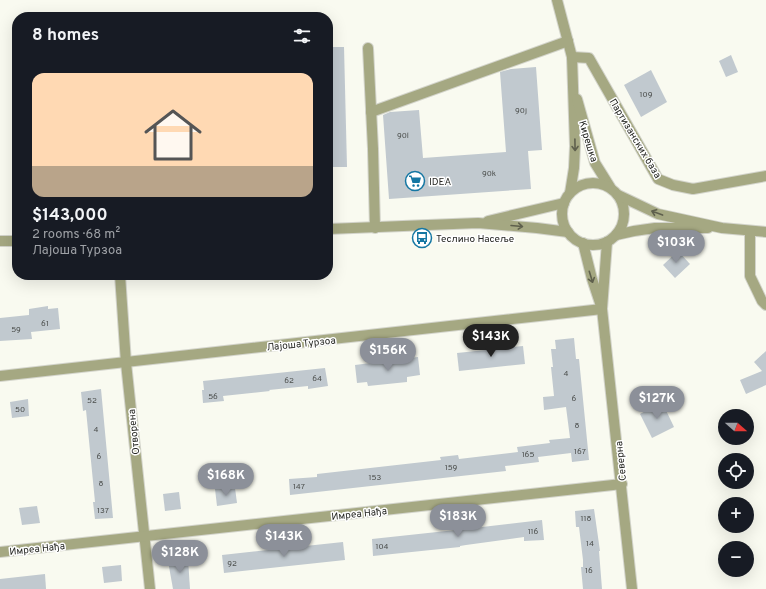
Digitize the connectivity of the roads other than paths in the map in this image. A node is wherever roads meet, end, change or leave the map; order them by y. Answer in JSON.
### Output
{"nodes":[{"id":1,"x":557,"y":0,"type":"edge"},
{"id":2,"x":568,"y":41,"type":"junction"},
{"id":3,"x":368,"y":48,"type":"dead end"},
{"id":4,"x":572,"y":57,"type":"junction"},
{"id":5,"x":574,"y":92,"type":"junction"},
{"id":6,"x":371,"y":112,"type":"junction"},
{"id":7,"x":766,"y":176,"type":"edge"},
{"id":8,"x":610,"y":187,"type":"junction"},
{"id":9,"x":570,"y":193,"type":"junction"},
{"id":10,"x":618,"y":195,"type":"junction"},
{"id":11,"x":564,"y":203,"type":"junction"},
{"id":12,"x":478,"y":223,"type":"junction"},
{"id":13,"x":375,"y":228,"type":"junction"},
{"id":14,"x":722,"y":228,"type":"junction"},
{"id":15,"x":333,"y":230,"type":"edge"},
{"id":16,"x":750,"y":231,"type":"junction"},
{"id":17,"x":568,"y":232,"type":"junction"},
{"id":18,"x":766,"y":232,"type":"edge"},
{"id":19,"x":616,"y":235,"type":"junction"},
{"id":20,"x":0,"y":241,"type":"edge"},
{"id":21,"x":12,"y":241,"type":"edge"},
{"id":22,"x":607,"y":242,"type":"junction"},
{"id":23,"x":583,"y":243,"type":"junction"},
{"id":24,"x":120,"y":280,"type":"edge"},
{"id":25,"x":766,"y":305,"type":"edge"},
{"id":26,"x":602,"y":309,"type":"junction"},
{"id":27,"x":126,"y":363,"type":"junction"},
{"id":28,"x":0,"y":376,"type":"edge"},
{"id":29,"x":622,"y":484,"type":"junction"},
{"id":30,"x":144,"y":537,"type":"junction"},
{"id":31,"x":0,"y":552,"type":"edge"},
{"id":32,"x":150,"y":589,"type":"edge"},
{"id":33,"x":632,"y":589,"type":"edge"}],
"edges":[{"from":1,"to":2,"type":"street","name":"Кирешка"},
{"from":2,"to":4,"type":"street","name":"Кирешка"},
{"from":2,"to":6,"type":"street"},
{"from":3,"to":6,"type":"street"},
{"from":4,"to":5,"type":"street","name":"Кирешка"},
{"from":4,"to":7,"type":"street","name":"Партизанских база"},
{"from":5,"to":8,"type":"street","name":"Кирешка"},
{"from":5,"to":9,"type":"street","name":"Кирешка","one_way":true},
{"from":6,"to":13,"type":"street"},
{"from":8,"to":9,"type":"street"},
{"from":8,"to":10,"type":"street"},
{"from":9,"to":11,"type":"street"},
{"from":14,"to":10,"type":"street","one_way":true},
{"from":10,"to":19,"type":"street"},
{"from":11,"to":12,"type":"street"},
{"from":11,"to":17,"type":"street"},
{"from":12,"to":13,"type":"street"},
{"from":12,"to":17,"type":"street","one_way":true},
{"from":13,"to":15,"type":"street"},
{"from":14,"to":16,"type":"street"},
{"from":14,"to":19,"type":"street"},
{"from":16,"to":18,"type":"street"},
{"from":16,"to":25,"type":"street"},
{"from":17,"to":23,"type":"street"},
{"from":19,"to":22,"type":"street"},
{"from":20,"to":21,"type":"street"},
{"from":22,"to":23,"type":"street"},
{"from":22,"to":26,"type":"street","name":"Северна"},
{"from":23,"to":26,"type":"street","name":"Северна","one_way":true},
{"from":24,"to":27,"type":"street","name":"Отворена"},
{"from":26,"to":27,"type":"street","name":"Лајоша Турзоа"},
{"from":26,"to":29,"type":"street","name":"Северна"},
{"from":27,"to":28,"type":"street","name":"Лајоша Турзоа"},
{"from":27,"to":30,"type":"street","name":"Отворена"},
{"from":29,"to":30,"type":"street","name":"Имреа Нађа"},
{"from":29,"to":33,"type":"street","name":"Северна"},
{"from":30,"to":31,"type":"street","name":"Имреа Нађа"},
{"from":30,"to":32,"type":"street","name":"Отворена"}]}
